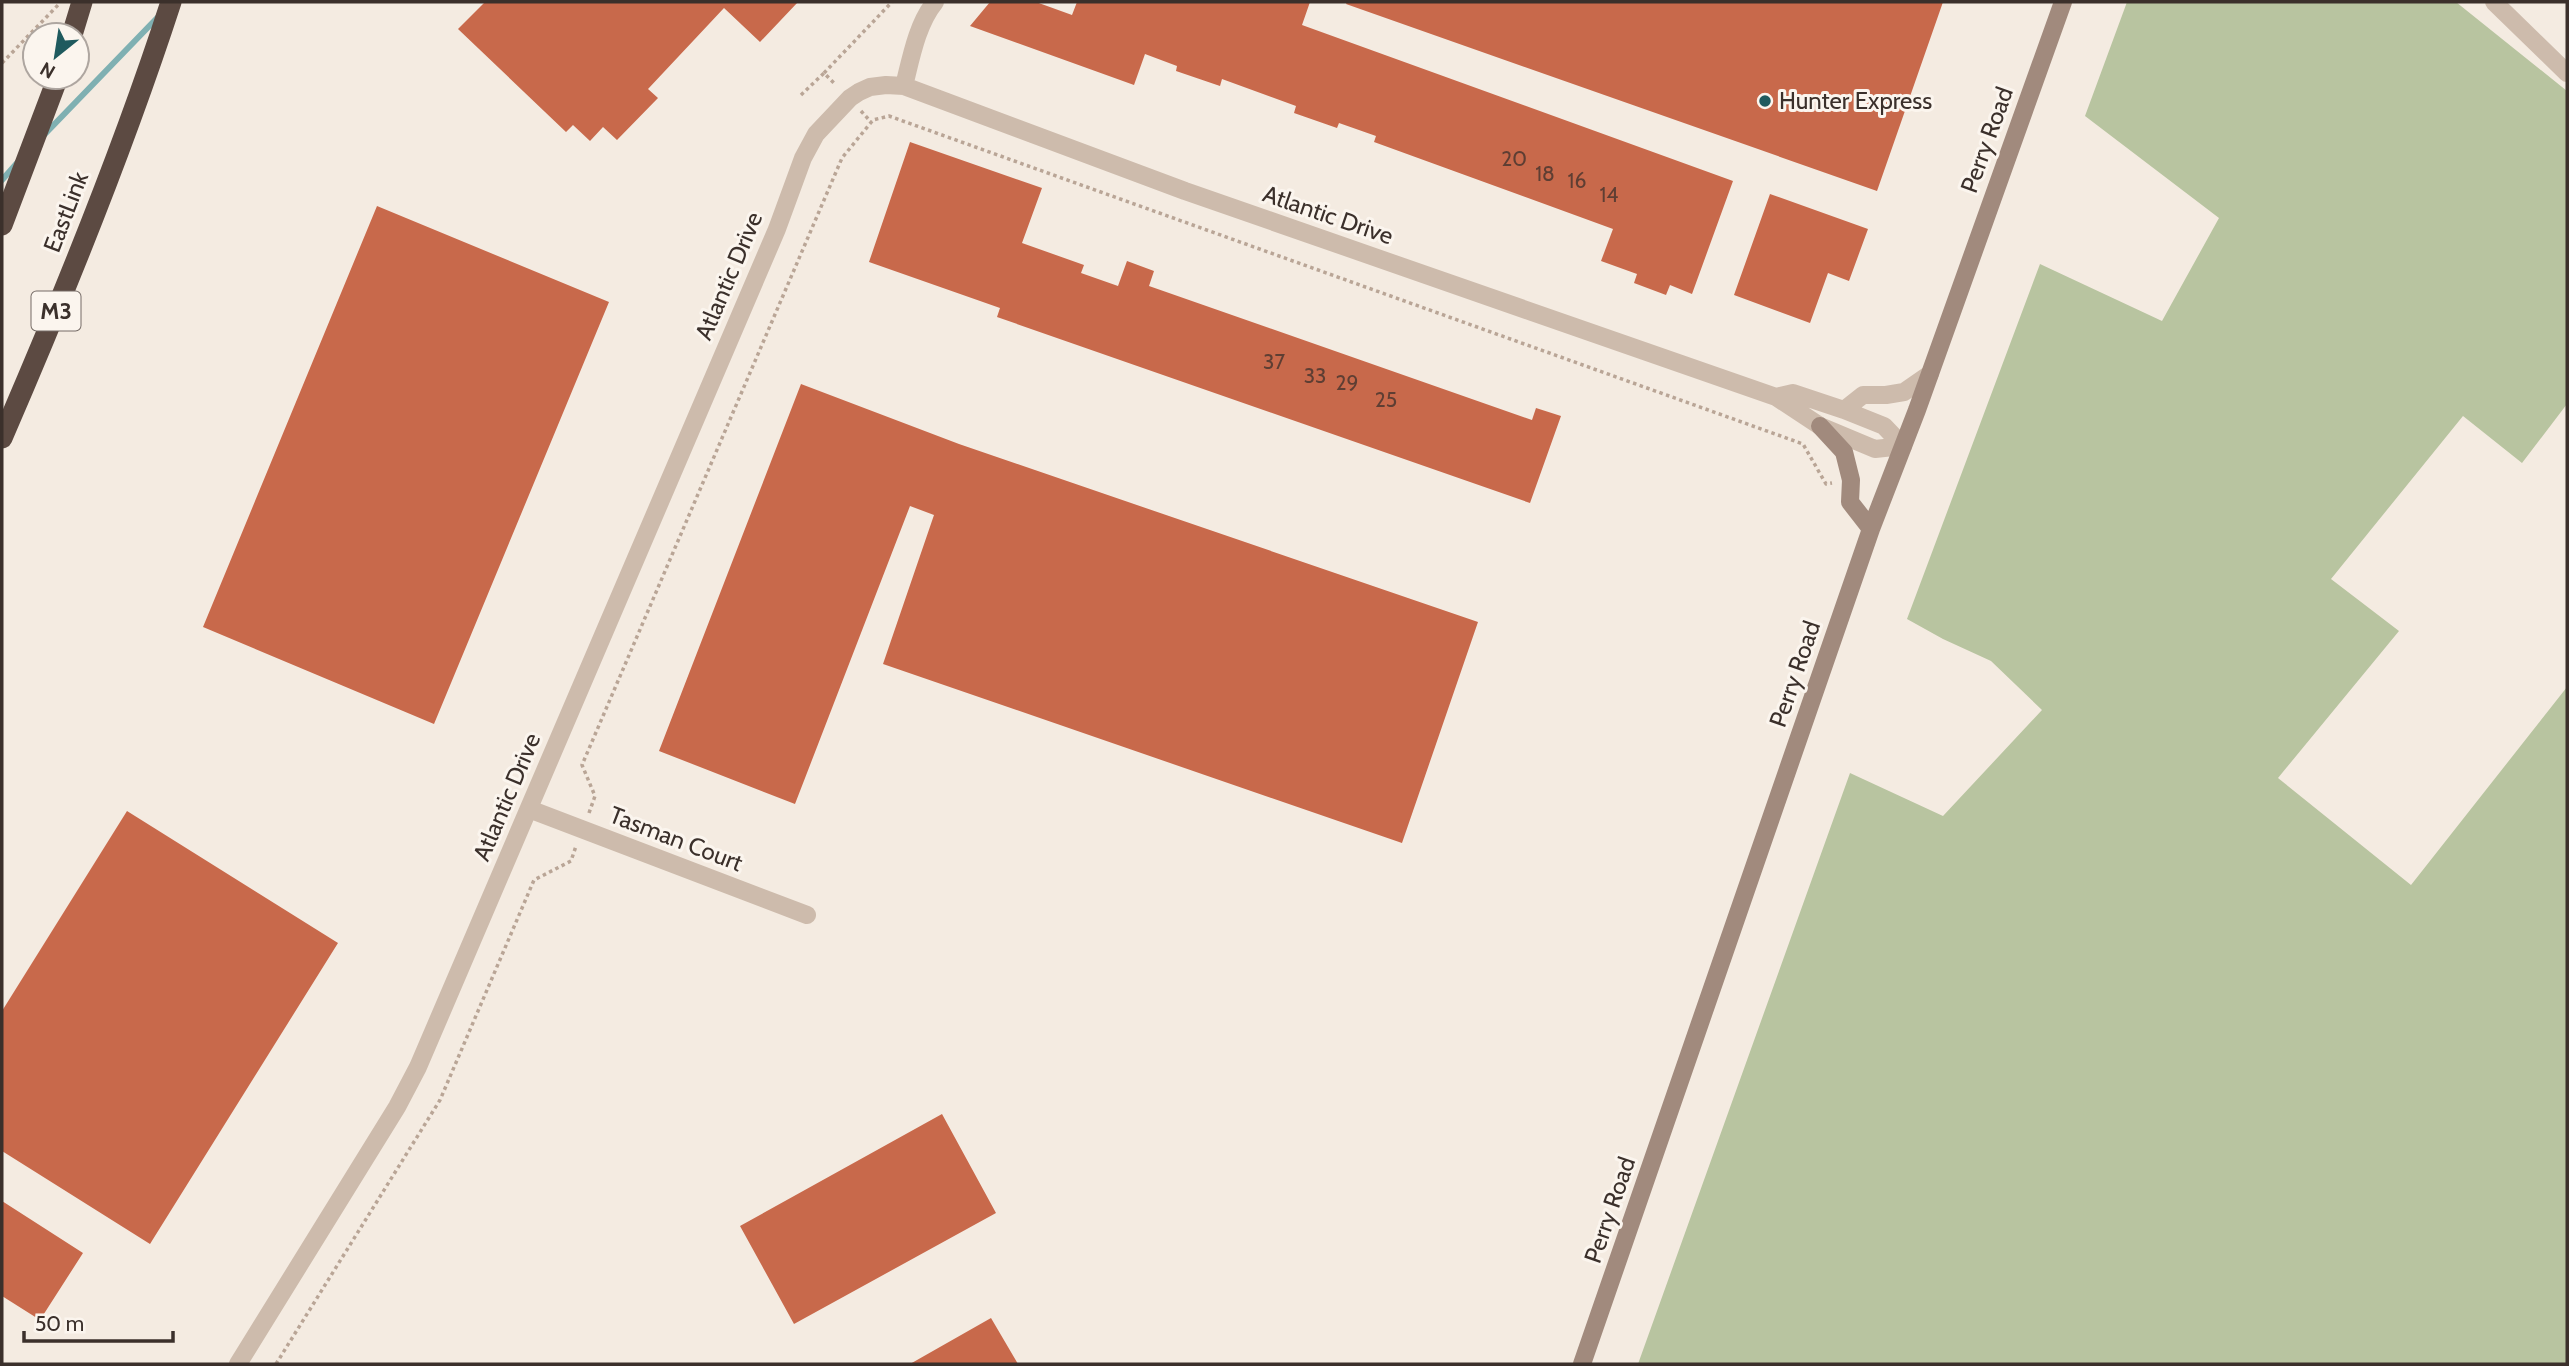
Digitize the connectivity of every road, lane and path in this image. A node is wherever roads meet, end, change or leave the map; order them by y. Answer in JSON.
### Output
{"nodes":[{"id":1,"x":61,"y":2,"type":"edge"},
{"id":2,"x":82,"y":2,"type":"edge"},
{"id":3,"x":171,"y":2,"type":"edge"},
{"id":4,"x":892,"y":2,"type":"edge"},
{"id":5,"x":935,"y":2,"type":"edge"},
{"id":6,"x":2063,"y":2,"type":"edge"},
{"id":7,"x":2494,"y":2,"type":"edge"},
{"id":8,"x":76,"y":21,"type":"edge"},
{"id":9,"x":2,"y":63,"type":"edge"},
{"id":10,"x":824,"y":73,"type":"dead end"},
{"id":11,"x":2567,"y":73,"type":"edge"},
{"id":12,"x":904,"y":86,"type":"junction"},
{"id":13,"x":53,"y":91,"type":"edge"},
{"id":14,"x":2,"y":225,"type":"edge"},
{"id":15,"x":1930,"y":374,"type":"junction"},
{"id":16,"x":1776,"y":397,"type":"junction"},
{"id":17,"x":1844,"y":410,"type":"junction"},
{"id":18,"x":1820,"y":426,"type":"junction"},
{"id":19,"x":2,"y":438,"type":"edge"},
{"id":20,"x":1903,"y":446,"type":"junction"},
{"id":21,"x":1851,"y":480,"type":"junction"},
{"id":22,"x":1871,"y":529,"type":"junction"},
{"id":23,"x":528,"y":809,"type":"junction"},
{"id":24,"x":582,"y":830,"type":"junction"},
{"id":25,"x":807,"y":915,"type":"dead end"},
{"id":26,"x":238,"y":1364,"type":"edge"},
{"id":27,"x":276,"y":1364,"type":"edge"},
{"id":28,"x":1582,"y":1364,"type":"edge"}],
"edges":[{"from":1,"to":9,"type":"path"},
{"from":2,"to":8,"type":"highway"},
{"from":3,"to":19,"type":"highway","name":"EastLink","number":"M3"},
{"from":4,"to":10,"type":"path"},
{"from":5,"to":12,"type":"street"},
{"from":6,"to":15,"type":"main road","name":"Perry Road"},
{"from":7,"to":11,"type":"street"},
{"from":12,"to":16,"type":"street","name":"Atlantic Drive"},
{"from":12,"to":23,"type":"street","name":"Atlantic Drive"},
{"from":13,"to":14,"type":"highway"},
{"from":15,"to":17,"type":"street"},
{"from":15,"to":20,"type":"main road","name":"Perry Road"},
{"from":16,"to":17,"type":"street","name":"Atlantic Drive"},
{"from":16,"to":18,"type":"street","name":"Atlantic Drive"},
{"from":17,"to":20,"type":"street","name":"Atlantic Drive"},
{"from":18,"to":20,"type":"street","name":"Atlantic Drive"},
{"from":18,"to":21,"type":"main road"},
{"from":20,"to":22,"type":"main road","name":"Perry Road"},
{"from":21,"to":22,"type":"main road"},
{"from":21,"to":24,"type":"path"},
{"from":22,"to":28,"type":"main road","name":"Perry Road"},
{"from":23,"to":24,"type":"street","name":"Tasman Court"},
{"from":23,"to":26,"type":"street","name":"Atlantic Drive"},
{"from":24,"to":25,"type":"street","name":"Tasman Court"},
{"from":24,"to":27,"type":"path"}]}
